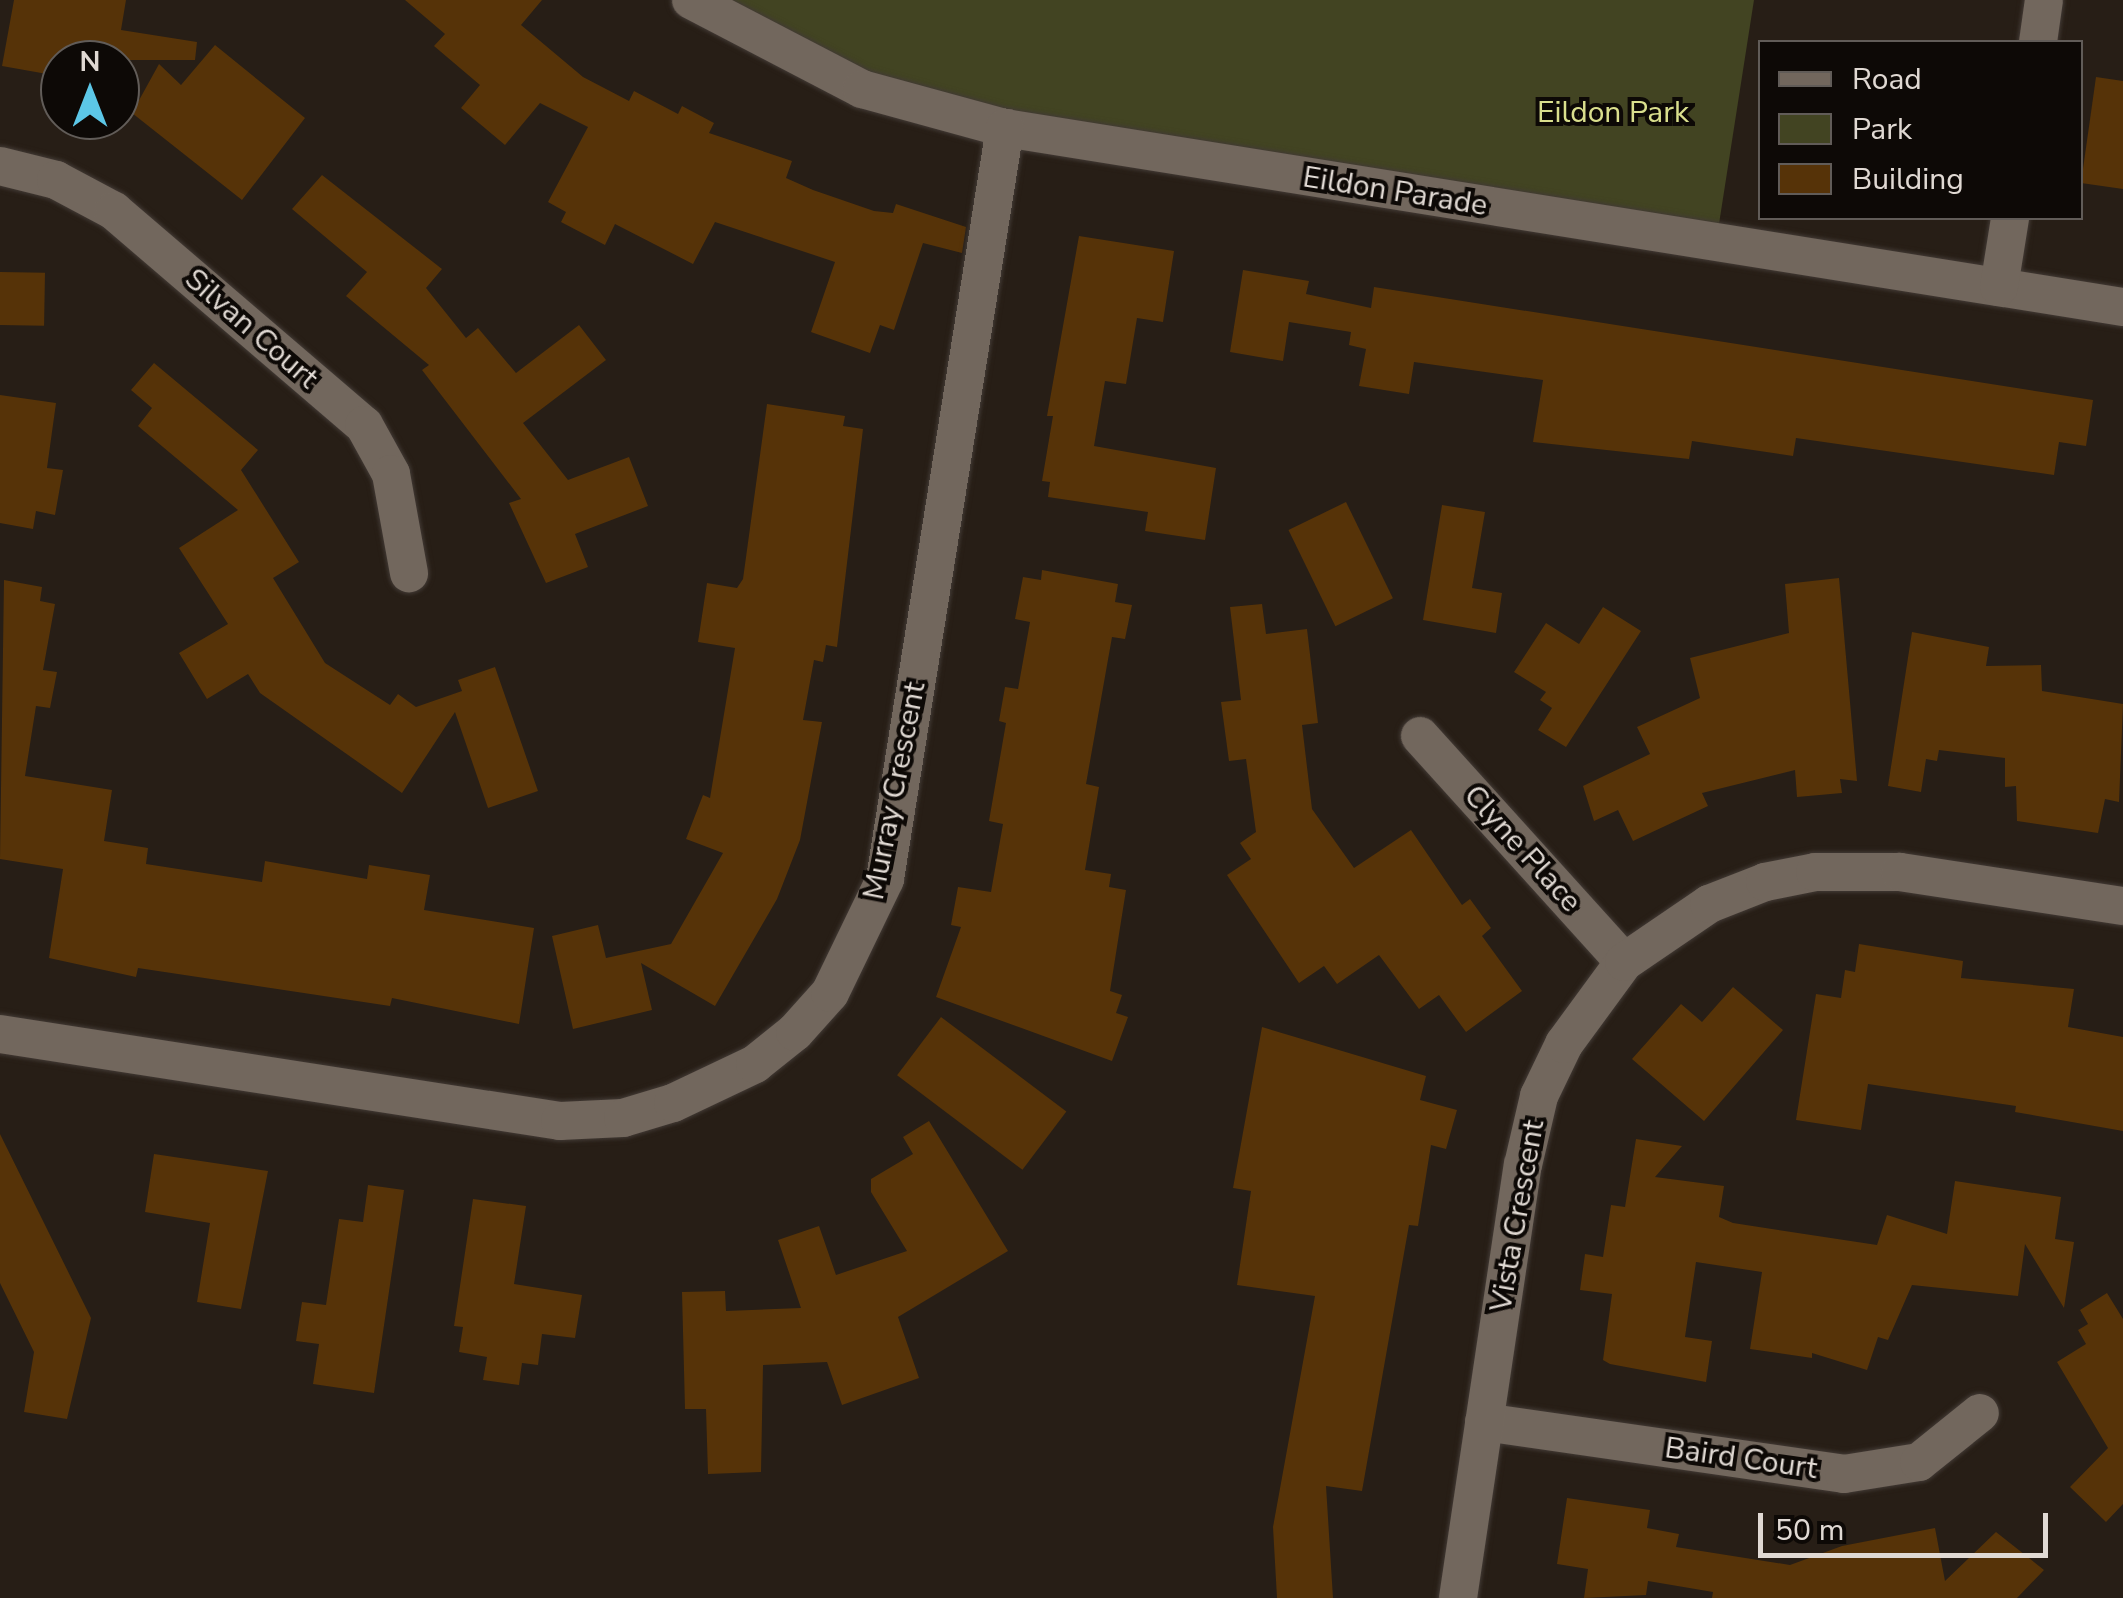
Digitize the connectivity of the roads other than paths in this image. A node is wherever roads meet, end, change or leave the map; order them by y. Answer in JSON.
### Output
{"nodes":[{"id":1,"x":691,"y":0,"type":"edge"},
{"id":2,"x":2044,"y":0,"type":"edge"},
{"id":3,"x":2038,"y":40,"type":"edge"},
{"id":4,"x":1005,"y":128,"type":"junction"},
{"id":5,"x":0,"y":166,"type":"edge"},
{"id":6,"x":2010,"y":220,"type":"edge"},
{"id":7,"x":1999,"y":288,"type":"junction"},
{"id":8,"x":2123,"y":307,"type":"edge"},
{"id":9,"x":409,"y":573,"type":"dead end"},
{"id":10,"x":1420,"y":736,"type":"dead end"},
{"id":11,"x":2123,"y":906,"type":"edge"},
{"id":12,"x":1624,"y":962,"type":"junction"},
{"id":13,"x":0,"y":1034,"type":"edge"},
{"id":14,"x":1980,"y":1412,"type":"dead end"},
{"id":15,"x":1484,"y":1422,"type":"junction"},
{"id":16,"x":1458,"y":1598,"type":"edge"}],
"edges":[{"from":1,"to":4,"type":"street","name":"Eildon Parade"},
{"from":2,"to":3,"type":"street"},
{"from":4,"to":7,"type":"street","name":"Eildon Parade"},
{"from":4,"to":13,"type":"street","name":"Murray Crescent"},
{"from":5,"to":9,"type":"street","name":"Silvan Court"},
{"from":6,"to":7,"type":"street"},
{"from":7,"to":8,"type":"street","name":"Eildon Parade"},
{"from":10,"to":12,"type":"street","name":"Clyne Place"},
{"from":11,"to":12,"type":"street","name":"Vista Crescent"},
{"from":12,"to":15,"type":"street","name":"Vista Crescent"},
{"from":14,"to":15,"type":"street","name":"Baird Court"},
{"from":15,"to":16,"type":"street","name":"Vista Crescent"}]}
